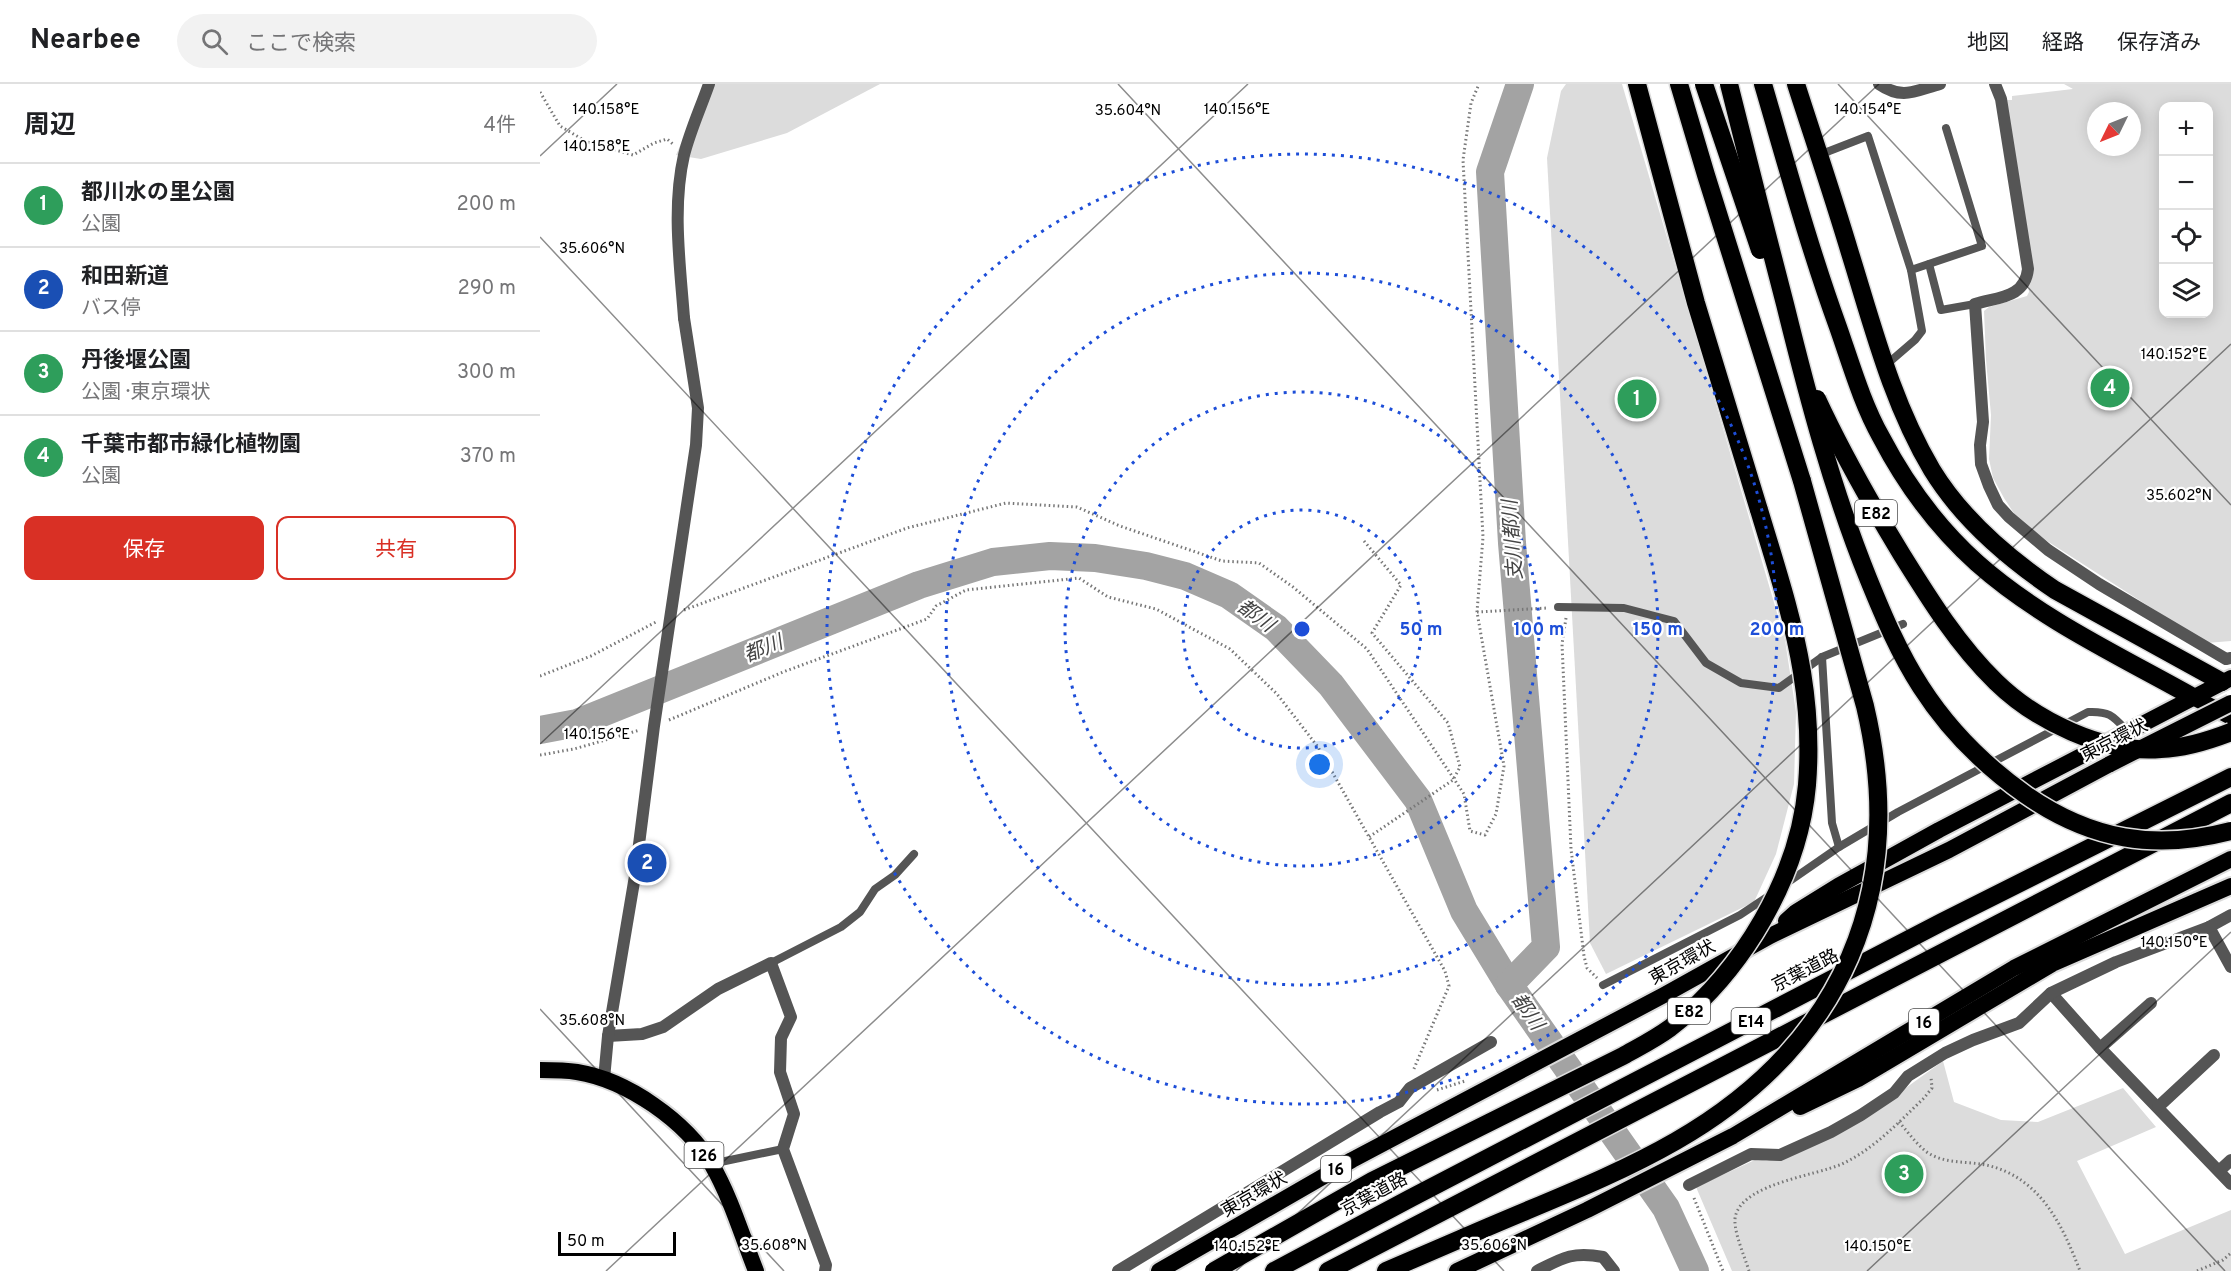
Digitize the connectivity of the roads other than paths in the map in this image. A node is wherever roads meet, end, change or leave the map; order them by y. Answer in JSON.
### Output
{"nodes":[{"id":1,"x":709,"y":84,"type":"edge"},
{"id":2,"x":1637,"y":84,"type":"edge"},
{"id":3,"x":1679,"y":84,"type":"edge"},
{"id":4,"x":1704,"y":84,"type":"edge"},
{"id":5,"x":1729,"y":84,"type":"edge"},
{"id":6,"x":1763,"y":84,"type":"edge"},
{"id":7,"x":1796,"y":84,"type":"edge"},
{"id":8,"x":1878,"y":84,"type":"edge"},
{"id":9,"x":1940,"y":84,"type":"edge"},
{"id":10,"x":1995,"y":84,"type":"edge"},
{"id":11,"x":1946,"y":128,"type":"dead end"},
{"id":12,"x":1819,"y":155,"type":"junction"},
{"id":13,"x":1929,"y":264,"type":"junction"},
{"id":14,"x":1911,"y":270,"type":"junction"},
{"id":15,"x":1975,"y":304,"type":"junction"},
{"id":16,"x":1885,"y":366,"type":"junction"},
{"id":17,"x":1563,"y":608,"type":"road end"},
{"id":18,"x":1903,"y":624,"type":"dead end"},
{"id":19,"x":1822,"y":657,"type":"junction"},
{"id":20,"x":2228,"y":658,"type":"edge"},
{"id":21,"x":2228,"y":682,"type":"edge"},
{"id":22,"x":2193,"y":697,"type":"junction"},
{"id":23,"x":2231,"y":703,"type":"edge"},
{"id":24,"x":2231,"y":717,"type":"edge"},
{"id":25,"x":2128,"y":732,"type":"junction"},
{"id":26,"x":2231,"y":732,"type":"edge"},
{"id":27,"x":2231,"y":777,"type":"edge"},
{"id":28,"x":2231,"y":803,"type":"edge"},
{"id":29,"x":2231,"y":831,"type":"edge"},
{"id":30,"x":1839,"y":847,"type":"junction"},
{"id":31,"x":914,"y":854,"type":"dead end"},
{"id":32,"x":2231,"y":859,"type":"edge"},
{"id":33,"x":2231,"y":886,"type":"edge"},
{"id":34,"x":2231,"y":915,"type":"edge"},
{"id":35,"x":2209,"y":927,"type":"junction"},
{"id":36,"x":1770,"y":936,"type":"junction"},
{"id":37,"x":771,"y":963,"type":"junction"},
{"id":38,"x":2231,"y":967,"type":"edge"},
{"id":39,"x":1603,"y":985,"type":"road end"},
{"id":40,"x":2051,"y":993,"type":"junction"},
{"id":41,"x":2151,"y":1004,"type":"dead end"},
{"id":42,"x":608,"y":1036,"type":"junction"},
{"id":43,"x":1491,"y":1042,"type":"dead end"},
{"id":44,"x":2100,"y":1048,"type":"junction"},
{"id":45,"x":2214,"y":1055,"type":"dead end"},
{"id":46,"x":540,"y":1070,"type":"edge"},
{"id":47,"x":604,"y":1079,"type":"junction"},
{"id":48,"x":2158,"y":1107,"type":"junction"},
{"id":49,"x":1733,"y":1136,"type":"junction"},
{"id":50,"x":783,"y":1149,"type":"junction"},
{"id":51,"x":2231,"y":1160,"type":"edge"},
{"id":52,"x":711,"y":1164,"type":"junction"},
{"id":53,"x":2219,"y":1172,"type":"junction"},
{"id":54,"x":2231,"y":1184,"type":"edge"},
{"id":55,"x":1689,"y":1185,"type":"road end"},
{"id":56,"x":756,"y":1271,"type":"edge"},
{"id":57,"x":825,"y":1271,"type":"edge"},
{"id":58,"x":1118,"y":1271,"type":"edge"},
{"id":59,"x":1159,"y":1271,"type":"edge"},
{"id":60,"x":1214,"y":1271,"type":"edge"},
{"id":61,"x":1274,"y":1271,"type":"edge"},
{"id":62,"x":1328,"y":1271,"type":"edge"},
{"id":63,"x":1386,"y":1271,"type":"edge"},
{"id":64,"x":1457,"y":1271,"type":"edge"},
{"id":65,"x":1537,"y":1271,"type":"edge"},
{"id":66,"x":1614,"y":1271,"type":"edge"}],
"edges":[{"from":1,"to":42,"type":"street"},
{"from":2,"to":60,"type":"highway","number":"E82","bridge":true},
{"from":3,"to":63,"type":"highway","bridge":true},
{"from":4,"to":26,"type":"highway","number":"E82","bridge":true},
{"from":5,"to":29,"type":"highway","number":"E82","bridge":true},
{"from":6,"to":22,"type":"highway"},
{"from":7,"to":12,"type":"highway"},
{"from":8,"to":9,"type":"street"},
{"from":10,"to":15,"type":"street"},
{"from":11,"to":13,"type":"lane"},
{"from":12,"to":14,"type":"lane"},
{"from":12,"to":16,"type":"highway"},
{"from":13,"to":14,"type":"lane"},
{"from":13,"to":15,"type":"lane"},
{"from":14,"to":16,"type":"lane"},
{"from":15,"to":20,"type":"street"},
{"from":16,"to":21,"type":"highway"},
{"from":17,"to":19,"type":"lane"},
{"from":18,"to":19,"type":"lane"},
{"from":19,"to":30,"type":"lane"},
{"from":20,"to":21,"type":"street"},
{"from":21,"to":22,"type":"highway"},
{"from":22,"to":24,"type":"highway"},
{"from":22,"to":25,"type":"highway"},
{"from":23,"to":36,"type":"highway","name":"東京環状","number":"16","bridge":true},
{"from":25,"to":30,"type":"lane"},
{"from":25,"to":36,"type":"highway"},
{"from":27,"to":61,"type":"highway","name":"京葉道路","number":"E14","bridge":true},
{"from":28,"to":62,"type":"highway","number":"E14","bridge":true},
{"from":30,"to":39,"type":"lane"},
{"from":31,"to":37,"type":"lane"},
{"from":32,"to":49,"type":"highway","number":"16"},
{"from":33,"to":49,"type":"highway"},
{"from":34,"to":35,"type":"street"},
{"from":35,"to":38,"type":"street"},
{"from":35,"to":40,"type":"street"},
{"from":36,"to":59,"type":"highway","name":"東京環状","number":"16"},
{"from":37,"to":42,"type":"street"},
{"from":37,"to":50,"type":"street"},
{"from":40,"to":44,"type":"street"},
{"from":40,"to":55,"type":"street"},
{"from":41,"to":44,"type":"street"},
{"from":42,"to":47,"type":"street"},
{"from":43,"to":58,"type":"street"},
{"from":44,"to":48,"type":"street"},
{"from":45,"to":48,"type":"street"},
{"from":46,"to":47,"type":"highway","number":"126"},
{"from":47,"to":52,"type":"highway","number":"126"},
{"from":48,"to":53,"type":"street"},
{"from":49,"to":64,"type":"highway","number":"16"},
{"from":50,"to":52,"type":"lane"},
{"from":50,"to":57,"type":"street"},
{"from":51,"to":53,"type":"street"},
{"from":52,"to":56,"type":"highway","number":"126"},
{"from":53,"to":54,"type":"street"},
{"from":65,"to":66,"type":"street"}]}
